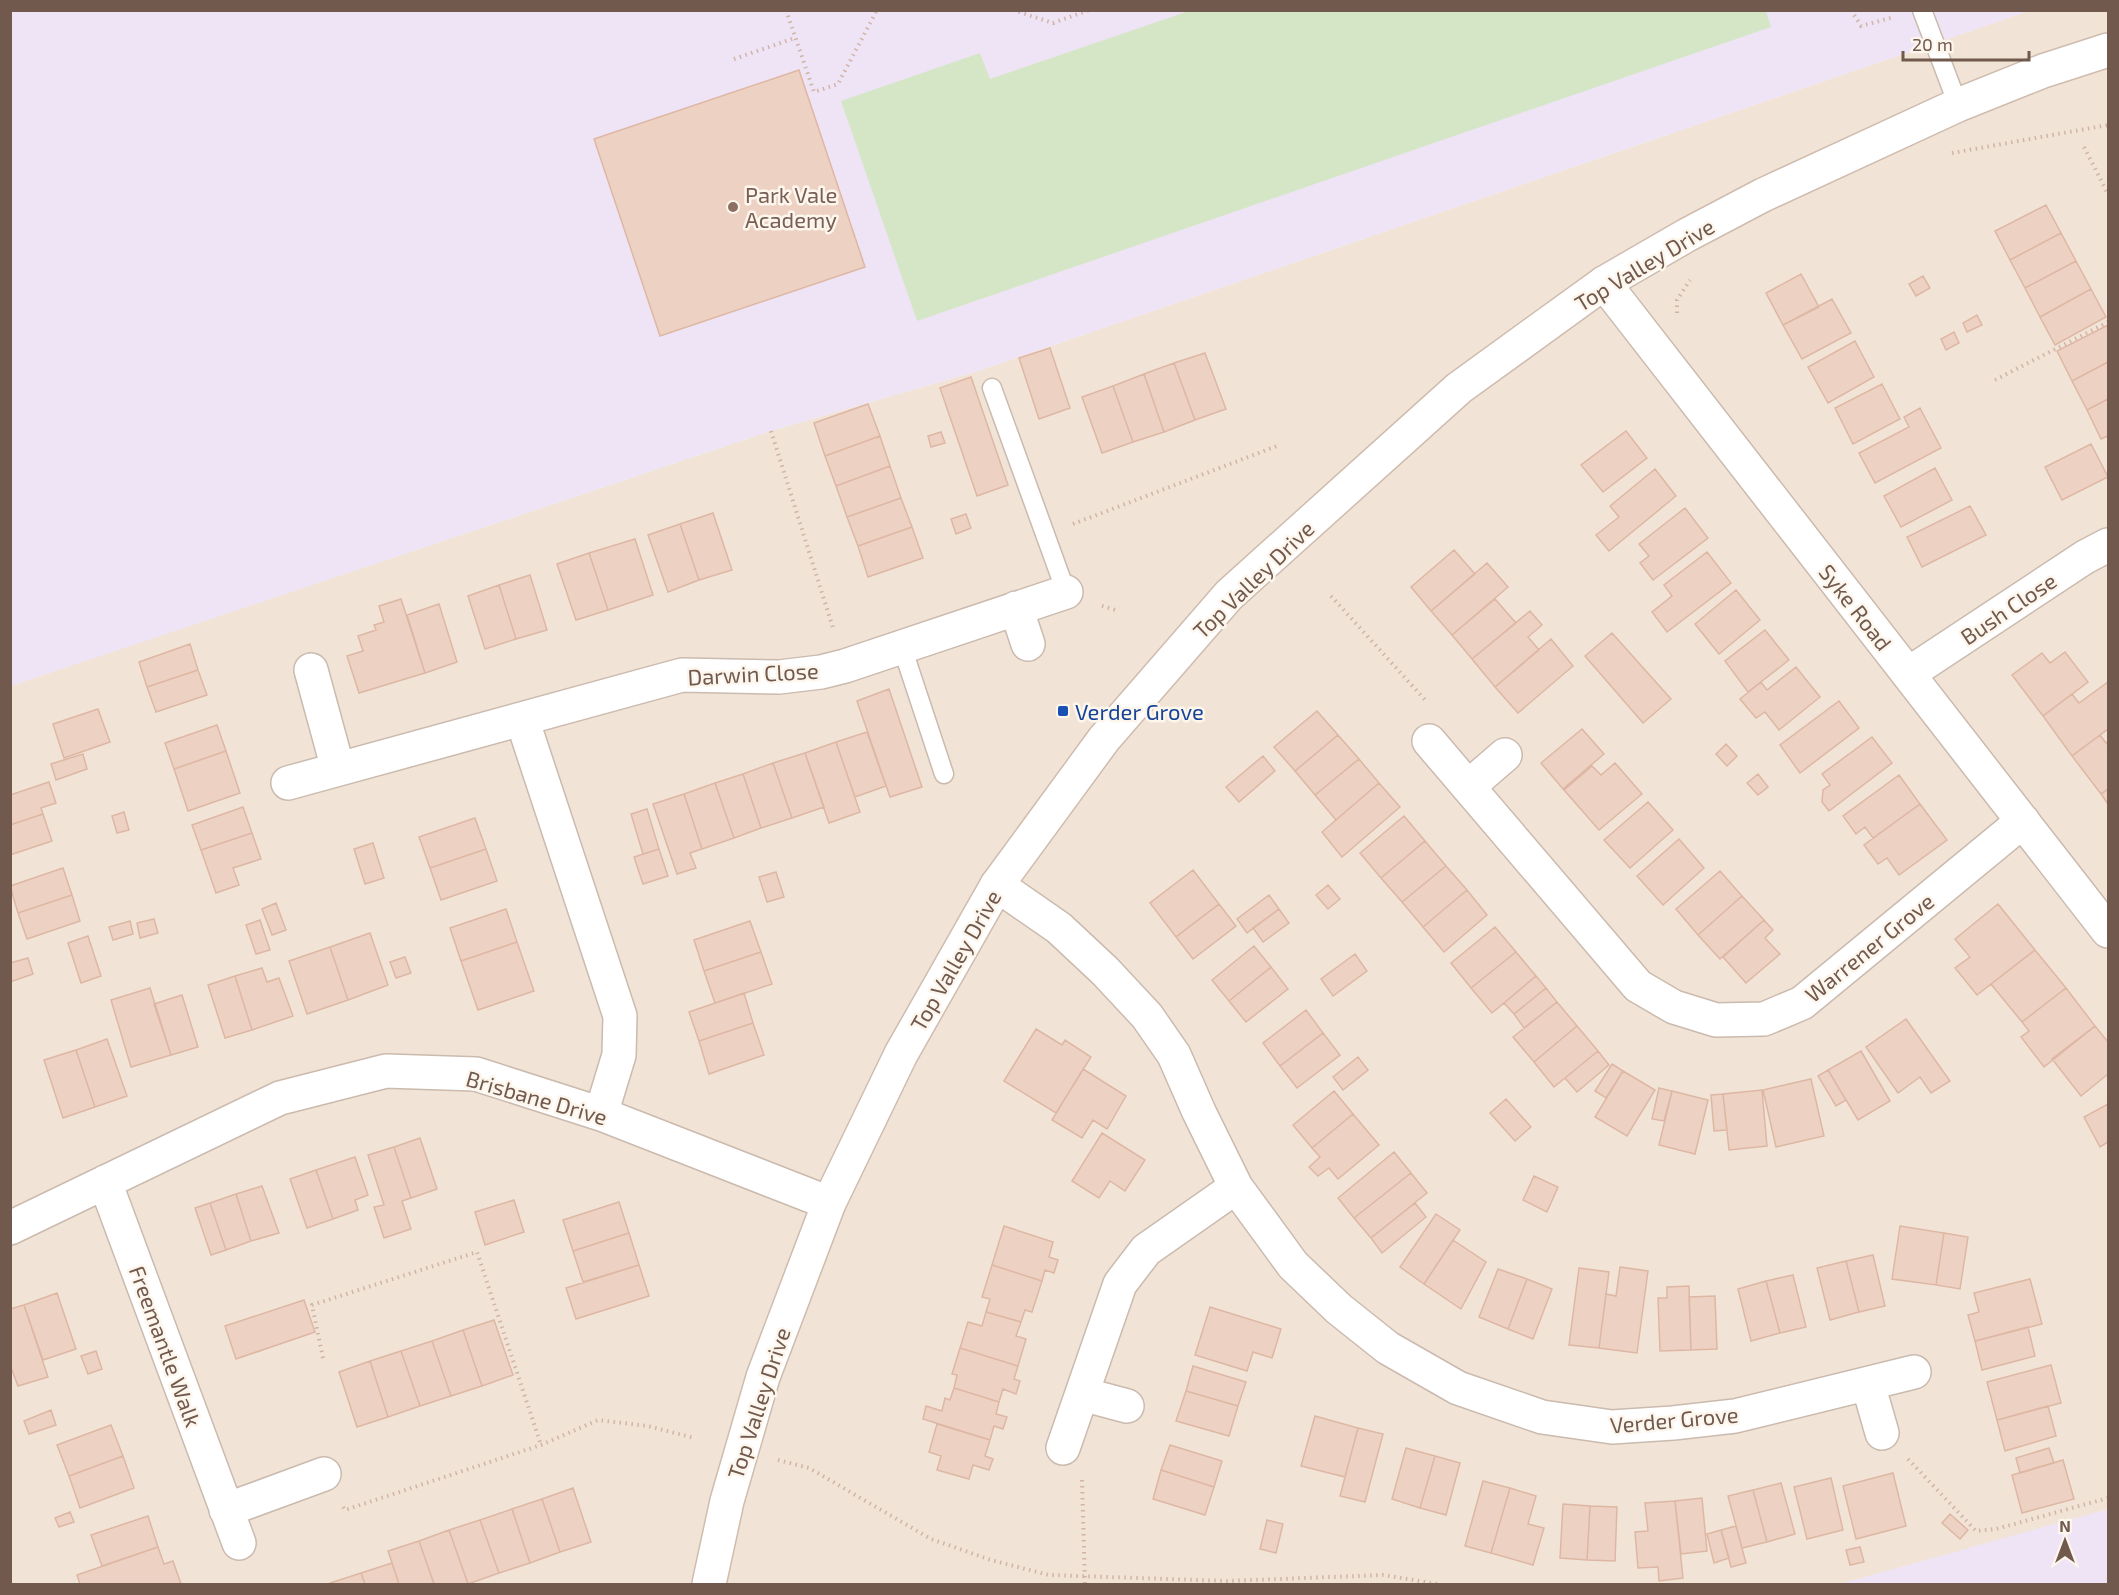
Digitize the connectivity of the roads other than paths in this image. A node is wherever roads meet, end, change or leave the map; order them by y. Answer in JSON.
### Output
{"nodes":[{"id":1,"x":1922,"y":10,"type":"edge"},
{"id":2,"x":2109,"y":50,"type":"edge"},
{"id":3,"x":1958,"y":105,"type":"junction"},
{"id":4,"x":1604,"y":283,"type":"junction"},
{"id":5,"x":992,"y":388,"type":"dead end"},
{"id":6,"x":2109,"y":545,"type":"edge"},
{"id":7,"x":1066,"y":592,"type":"joint"},
{"id":8,"x":1017,"y":608,"type":"junction"},
{"id":9,"x":1028,"y":644,"type":"dead end"},
{"id":10,"x":902,"y":647,"type":"junction"},
{"id":11,"x":311,"y":670,"type":"dead end"},
{"id":12,"x":1908,"y":674,"type":"junction"},
{"id":13,"x":522,"y":719,"type":"junction"},
{"id":14,"x":1429,"y":741,"type":"road end"},
{"id":15,"x":1505,"y":755,"type":"dead end"},
{"id":16,"x":338,"y":769,"type":"junction"},
{"id":17,"x":944,"y":774,"type":"dead end"},
{"id":18,"x":288,"y":783,"type":"dead end"},
{"id":19,"x":1468,"y":788,"type":"junction"},
{"id":20,"x":2023,"y":820,"type":"junction"},
{"id":21,"x":997,"y":885,"type":"junction"},
{"id":22,"x":2109,"y":931,"type":"edge"},
{"id":23,"x":601,"y":1114,"type":"junction"},
{"id":24,"x":105,"y":1182,"type":"junction"},
{"id":25,"x":1236,"y":1187,"type":"junction"},
{"id":26,"x":829,"y":1203,"type":"junction"},
{"id":27,"x":10,"y":1228,"type":"edge"},
{"id":28,"x":1914,"y":1372,"type":"dead end"},
{"id":29,"x":1868,"y":1384,"type":"junction"},
{"id":30,"x":1082,"y":1394,"type":"junction"},
{"id":31,"x":1127,"y":1406,"type":"dead end"},
{"id":32,"x":1882,"y":1433,"type":"road end"},
{"id":33,"x":1072,"y":1460,"type":"road end"},
{"id":34,"x":324,"y":1474,"type":"road end"},
{"id":35,"x":226,"y":1510,"type":"junction"},
{"id":36,"x":239,"y":1543,"type":"dead end"},
{"id":37,"x":709,"y":1584,"type":"edge"}],
"edges":[{"from":1,"to":3,"type":"lane"},
{"from":2,"to":3,"type":"street","name":"Top Valley Drive"},
{"from":3,"to":4,"type":"street","name":"Top Valley Drive"},
{"from":4,"to":12,"type":"street","name":"Syke Road"},
{"from":4,"to":21,"type":"street","name":"Top Valley Drive"},
{"from":5,"to":7,"type":"lane"},
{"from":6,"to":12,"type":"street","name":"Bush Close"},
{"from":7,"to":8,"type":"street","name":"Darwin Close"},
{"from":8,"to":9,"type":"street"},
{"from":8,"to":10,"type":"street","name":"Darwin Close"},
{"from":10,"to":13,"type":"street","name":"Darwin Close"},
{"from":10,"to":17,"type":"lane"},
{"from":11,"to":16,"type":"street"},
{"from":12,"to":20,"type":"street","name":"Syke Road"},
{"from":13,"to":16,"type":"street","name":"Darwin Close"},
{"from":13,"to":23,"type":"street"},
{"from":14,"to":19,"type":"street","name":"Warrener Grove"},
{"from":15,"to":19,"type":"street"},
{"from":16,"to":18,"type":"street","name":"Darwin Close"},
{"from":19,"to":20,"type":"street","name":"Warrener Grove"},
{"from":20,"to":22,"type":"street","name":"Syke Road"},
{"from":21,"to":25,"type":"street","name":"Verder Grove"},
{"from":21,"to":26,"type":"street","name":"Top Valley Drive"},
{"from":23,"to":24,"type":"street","name":"Brisbane Drive"},
{"from":23,"to":26,"type":"street","name":"Brisbane Drive"},
{"from":24,"to":27,"type":"street","name":"Brisbane Drive"},
{"from":24,"to":35,"type":"street","name":"Freemantle Walk"},
{"from":25,"to":29,"type":"street","name":"Verder Grove"},
{"from":25,"to":30,"type":"street"},
{"from":26,"to":37,"type":"street","name":"Top Valley Drive"},
{"from":28,"to":29,"type":"street","name":"Verder Grove"},
{"from":29,"to":32,"type":"street"},
{"from":30,"to":31,"type":"street"},
{"from":30,"to":33,"type":"street"},
{"from":34,"to":35,"type":"street"},
{"from":35,"to":36,"type":"street","name":"Freemantle Walk"}]}
